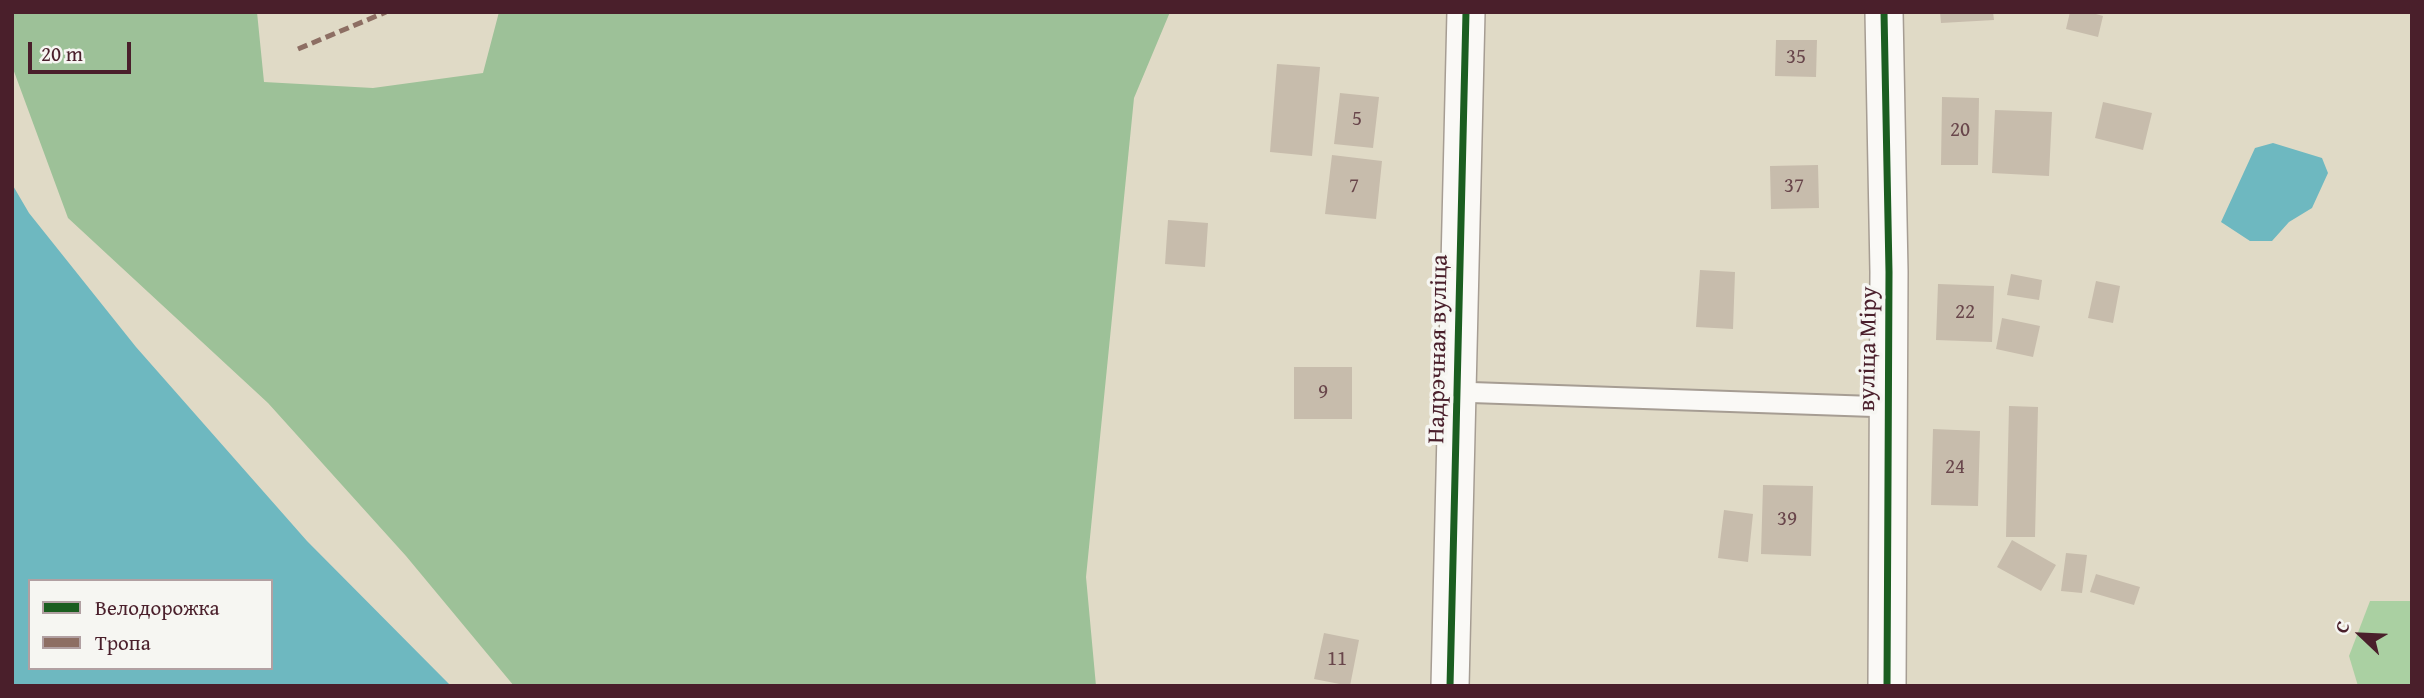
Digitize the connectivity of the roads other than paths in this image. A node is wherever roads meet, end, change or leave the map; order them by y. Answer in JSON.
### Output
{"nodes":[{"id":1,"x":1466,"y":12,"type":"edge"},
{"id":2,"x":1884,"y":12,"type":"edge"},
{"id":3,"x":1457,"y":392,"type":"junction"},
{"id":4,"x":1888,"y":407,"type":"junction"},
{"id":5,"x":1450,"y":686,"type":"edge"},
{"id":6,"x":1887,"y":686,"type":"edge"}],
"edges":[{"from":1,"to":3,"type":"street","name":"Надрэчная вуліца"},
{"from":2,"to":4,"type":"street","name":"вуліца Міру"},
{"from":3,"to":4,"type":"lane"},
{"from":3,"to":5,"type":"street","name":"Надрэчная вуліца"},
{"from":4,"to":6,"type":"street","name":"вуліца Міру"}]}
